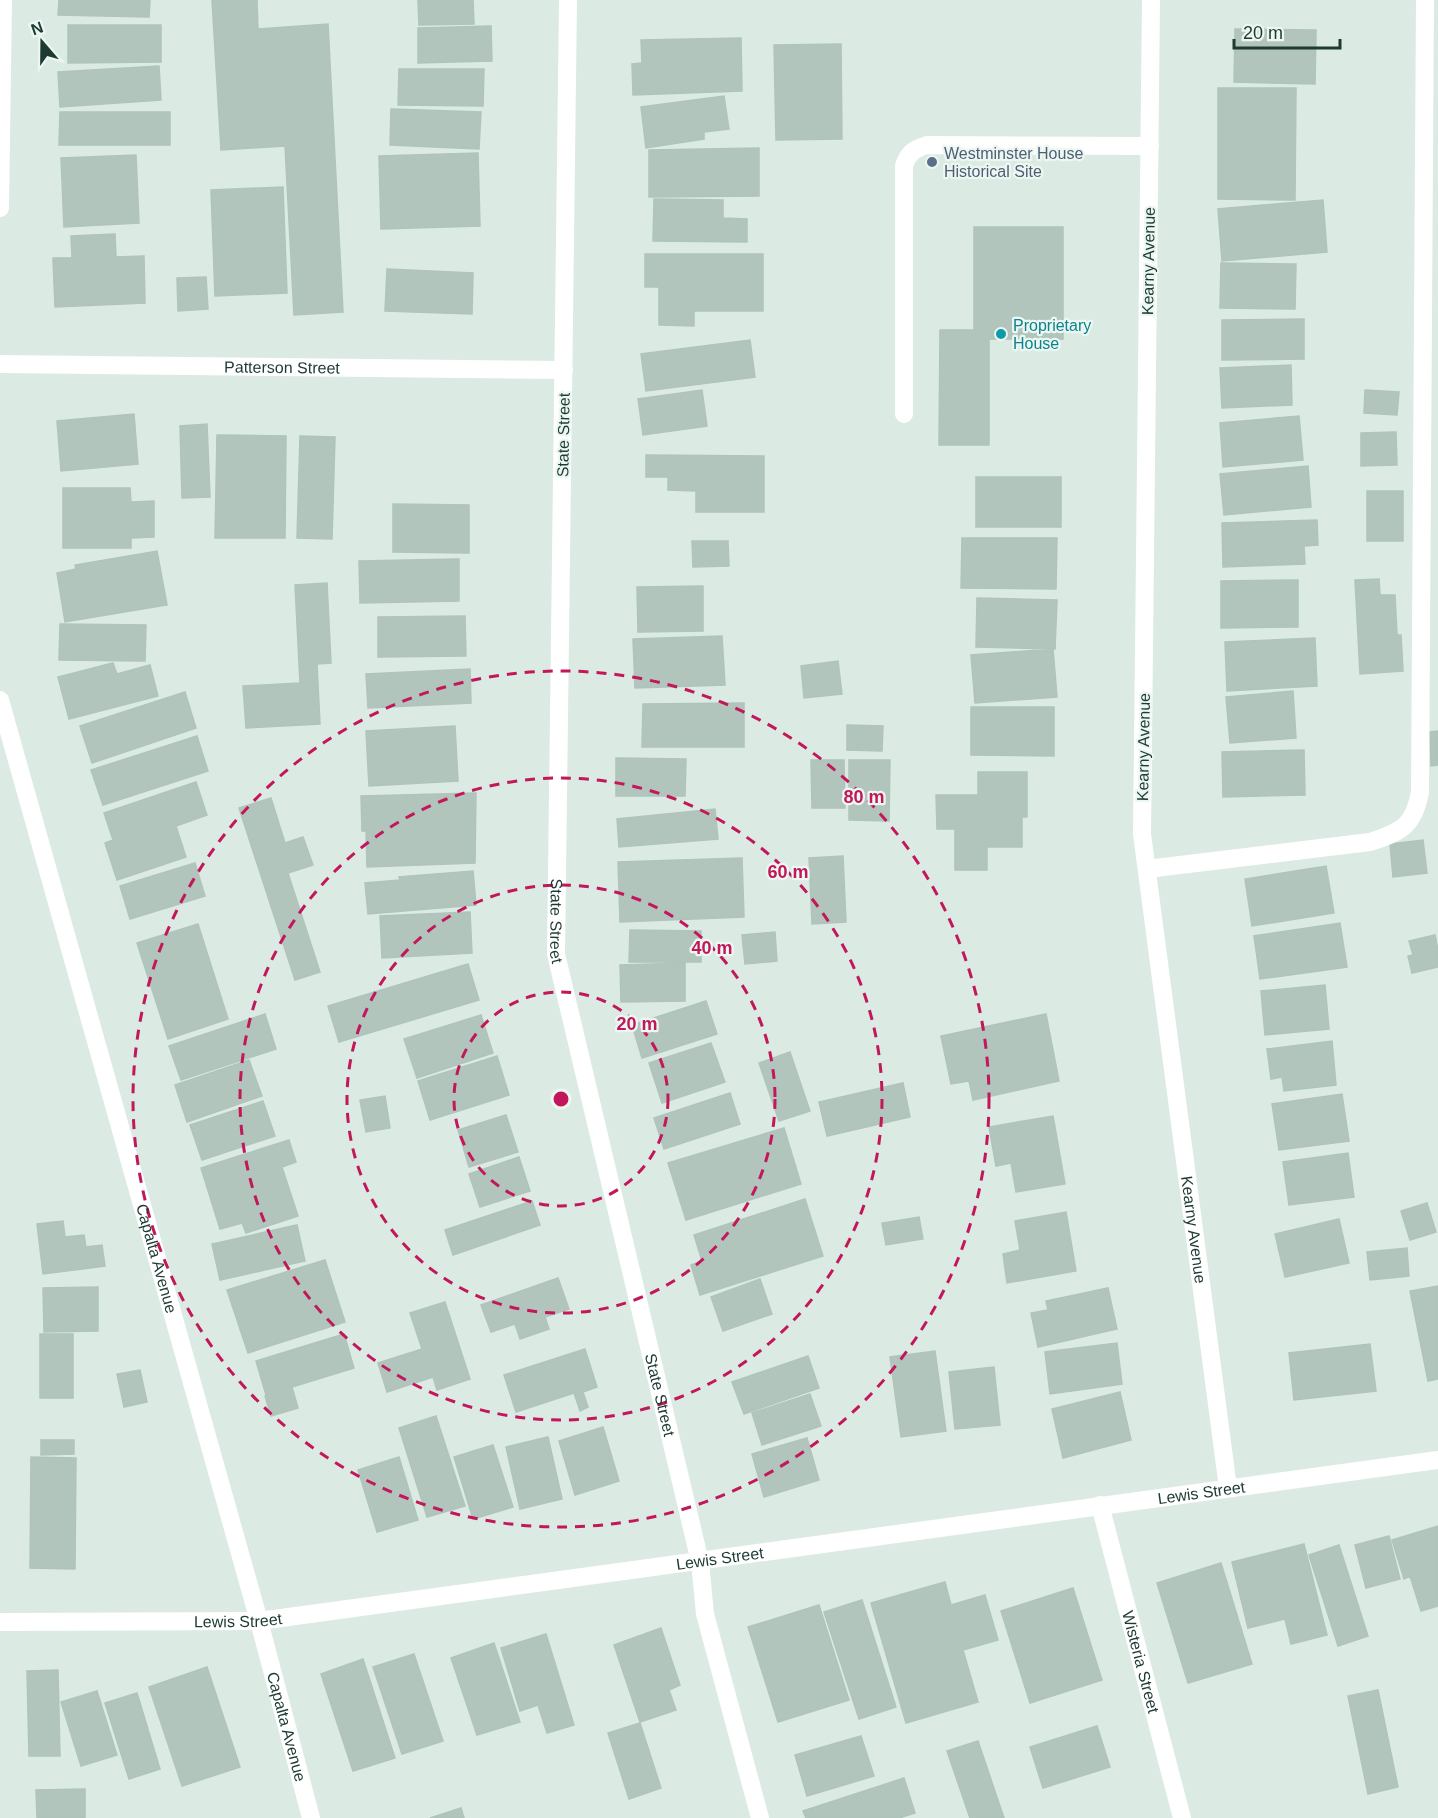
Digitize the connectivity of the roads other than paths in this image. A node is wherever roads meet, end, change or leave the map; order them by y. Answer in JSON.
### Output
{"nodes":[{"id":1,"x":3,"y":0,"type":"edge"},
{"id":2,"x":568,"y":0,"type":"edge"},
{"id":3,"x":1151,"y":0,"type":"edge"},
{"id":4,"x":1425,"y":0,"type":"edge"},
{"id":5,"x":1150,"y":146,"type":"junction"},
{"id":6,"x":0,"y":208,"type":"edge"},
{"id":7,"x":0,"y":364,"type":"edge"},
{"id":8,"x":564,"y":370,"type":"junction"},
{"id":9,"x":904,"y":414,"type":"dead end"},
{"id":10,"x":0,"y":700,"type":"edge"},
{"id":11,"x":1147,"y":869,"type":"junction"},
{"id":12,"x":1438,"y":1460,"type":"edge"},
{"id":13,"x":1228,"y":1488,"type":"junction"},
{"id":14,"x":1100,"y":1506,"type":"junction"},
{"id":15,"x":700,"y":1562,"type":"junction"},
{"id":16,"x":259,"y":1621,"type":"junction"},
{"id":17,"x":0,"y":1622,"type":"edge"},
{"id":18,"x":311,"y":1818,"type":"edge"},
{"id":19,"x":760,"y":1818,"type":"edge"},
{"id":20,"x":1182,"y":1818,"type":"edge"}],
"edges":[{"from":1,"to":6,"type":"street"},
{"from":2,"to":8,"type":"street","name":"State Street"},
{"from":3,"to":5,"type":"street","name":"Kearny Avenue"},
{"from":4,"to":11,"type":"street"},
{"from":5,"to":9,"type":"street"},
{"from":5,"to":11,"type":"street","name":"Kearny Avenue"},
{"from":7,"to":8,"type":"street","name":"Patterson Street"},
{"from":8,"to":15,"type":"street","name":"State Street"},
{"from":10,"to":16,"type":"street","name":"Capalta Avenue"},
{"from":11,"to":13,"type":"street","name":"Kearny Avenue"},
{"from":12,"to":13,"type":"street","name":"Lewis Street"},
{"from":13,"to":14,"type":"street","name":"Lewis Street"},
{"from":14,"to":15,"type":"street","name":"Lewis Street"},
{"from":14,"to":20,"type":"street","name":"Wisteria Street"},
{"from":15,"to":16,"type":"street","name":"Lewis Street"},
{"from":15,"to":19,"type":"street","name":"State Street"},
{"from":16,"to":17,"type":"street","name":"Lewis Street"},
{"from":16,"to":18,"type":"street","name":"Capalta Avenue"}]}
